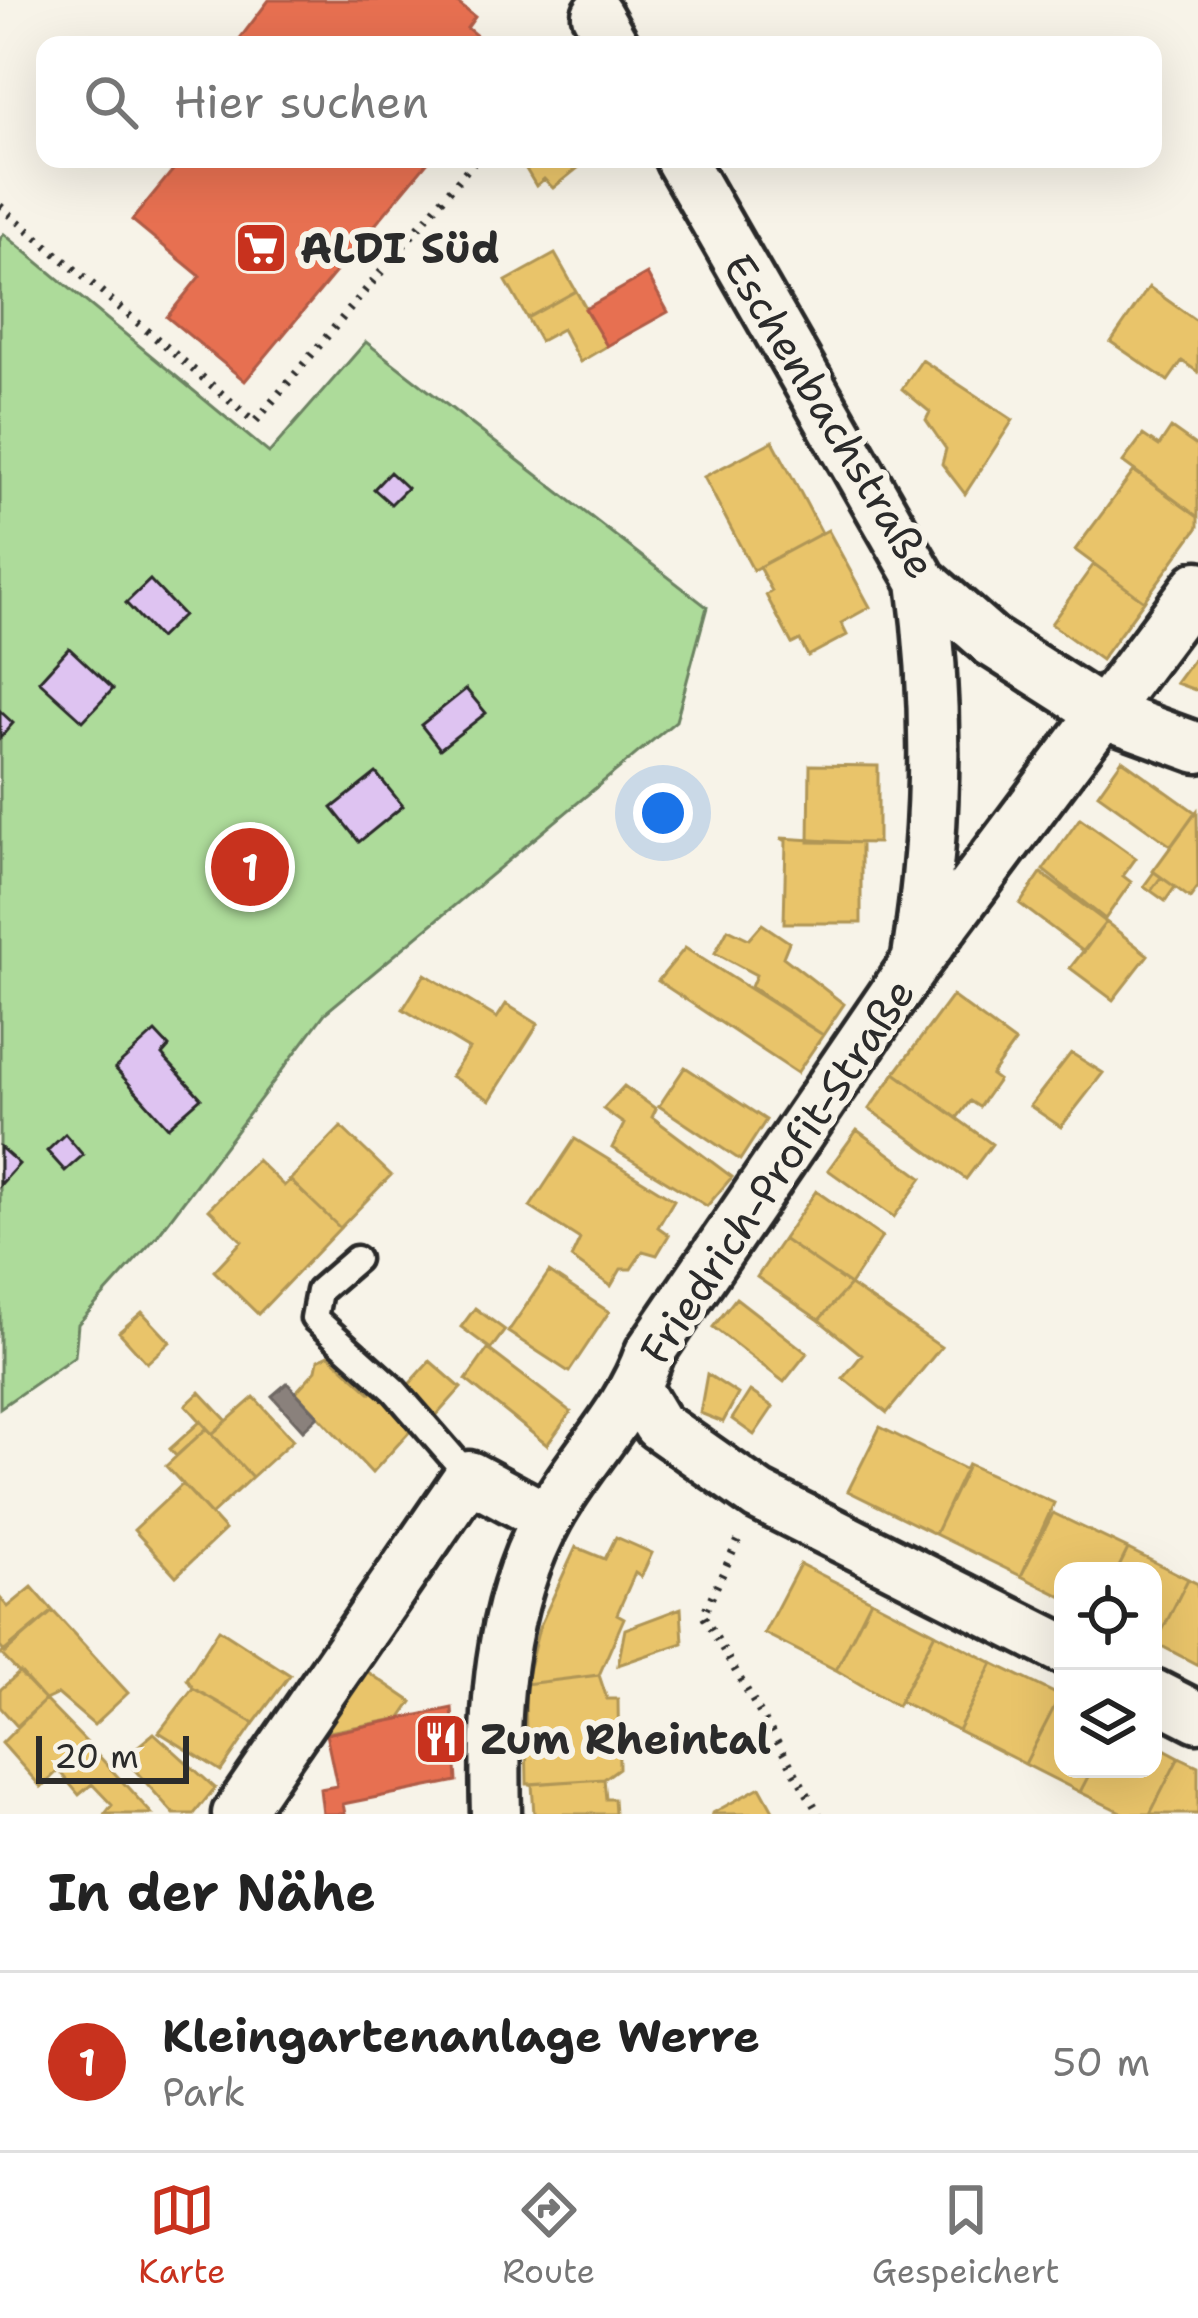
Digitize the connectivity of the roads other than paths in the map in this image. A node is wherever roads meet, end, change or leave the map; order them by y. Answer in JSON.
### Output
{"nodes":[{"id":1,"x":685,"y":168,"type":"edge"},
{"id":2,"x":922,"y":581,"type":"junction"},
{"id":3,"x":1198,"y":586,"type":"edge"},
{"id":4,"x":1105,"y":714,"type":"junction"},
{"id":5,"x":1198,"y":748,"type":"edge"},
{"id":6,"x":916,"y":962,"type":"junction"},
{"id":7,"x":356,"y":1259,"type":"dead end"},
{"id":8,"x":637,"y":1390,"type":"junction"},
{"id":9,"x":469,"y":1476,"type":"junction"},
{"id":10,"x":547,"y":1519,"type":"junction"},
{"id":11,"x":1054,"y":1644,"type":"edge"},
{"id":12,"x":1162,"y":1699,"type":"edge"},
{"id":13,"x":1198,"y":1717,"type":"edge"},
{"id":14,"x":237,"y":1814,"type":"edge"},
{"id":15,"x":496,"y":1814,"type":"edge"}],
"edges":[{"from":1,"to":2,"type":"street","name":"Eschenbachstraße"},
{"from":2,"to":4,"type":"street","name":"Eschenbachstraße"},
{"from":2,"to":6,"type":"street"},
{"from":3,"to":4,"type":"street","name":"Friedrich-Profit-Straße"},
{"from":4,"to":5,"type":"street","name":"Eschenbachstraße"},
{"from":4,"to":6,"type":"street","name":"Friedrich-Profit-Straße"},
{"from":6,"to":8,"type":"street","name":"Friedrich-Profit-Straße"},
{"from":7,"to":9,"type":"lane"},
{"from":8,"to":10,"type":"street","name":"Friedrich-Profit-Straße"},
{"from":8,"to":11,"type":"street"},
{"from":9,"to":10,"type":"street"},
{"from":9,"to":14,"type":"street"},
{"from":10,"to":15,"type":"street","name":"Friedrich-Profit-Straße"},
{"from":12,"to":13,"type":"street"}]}
